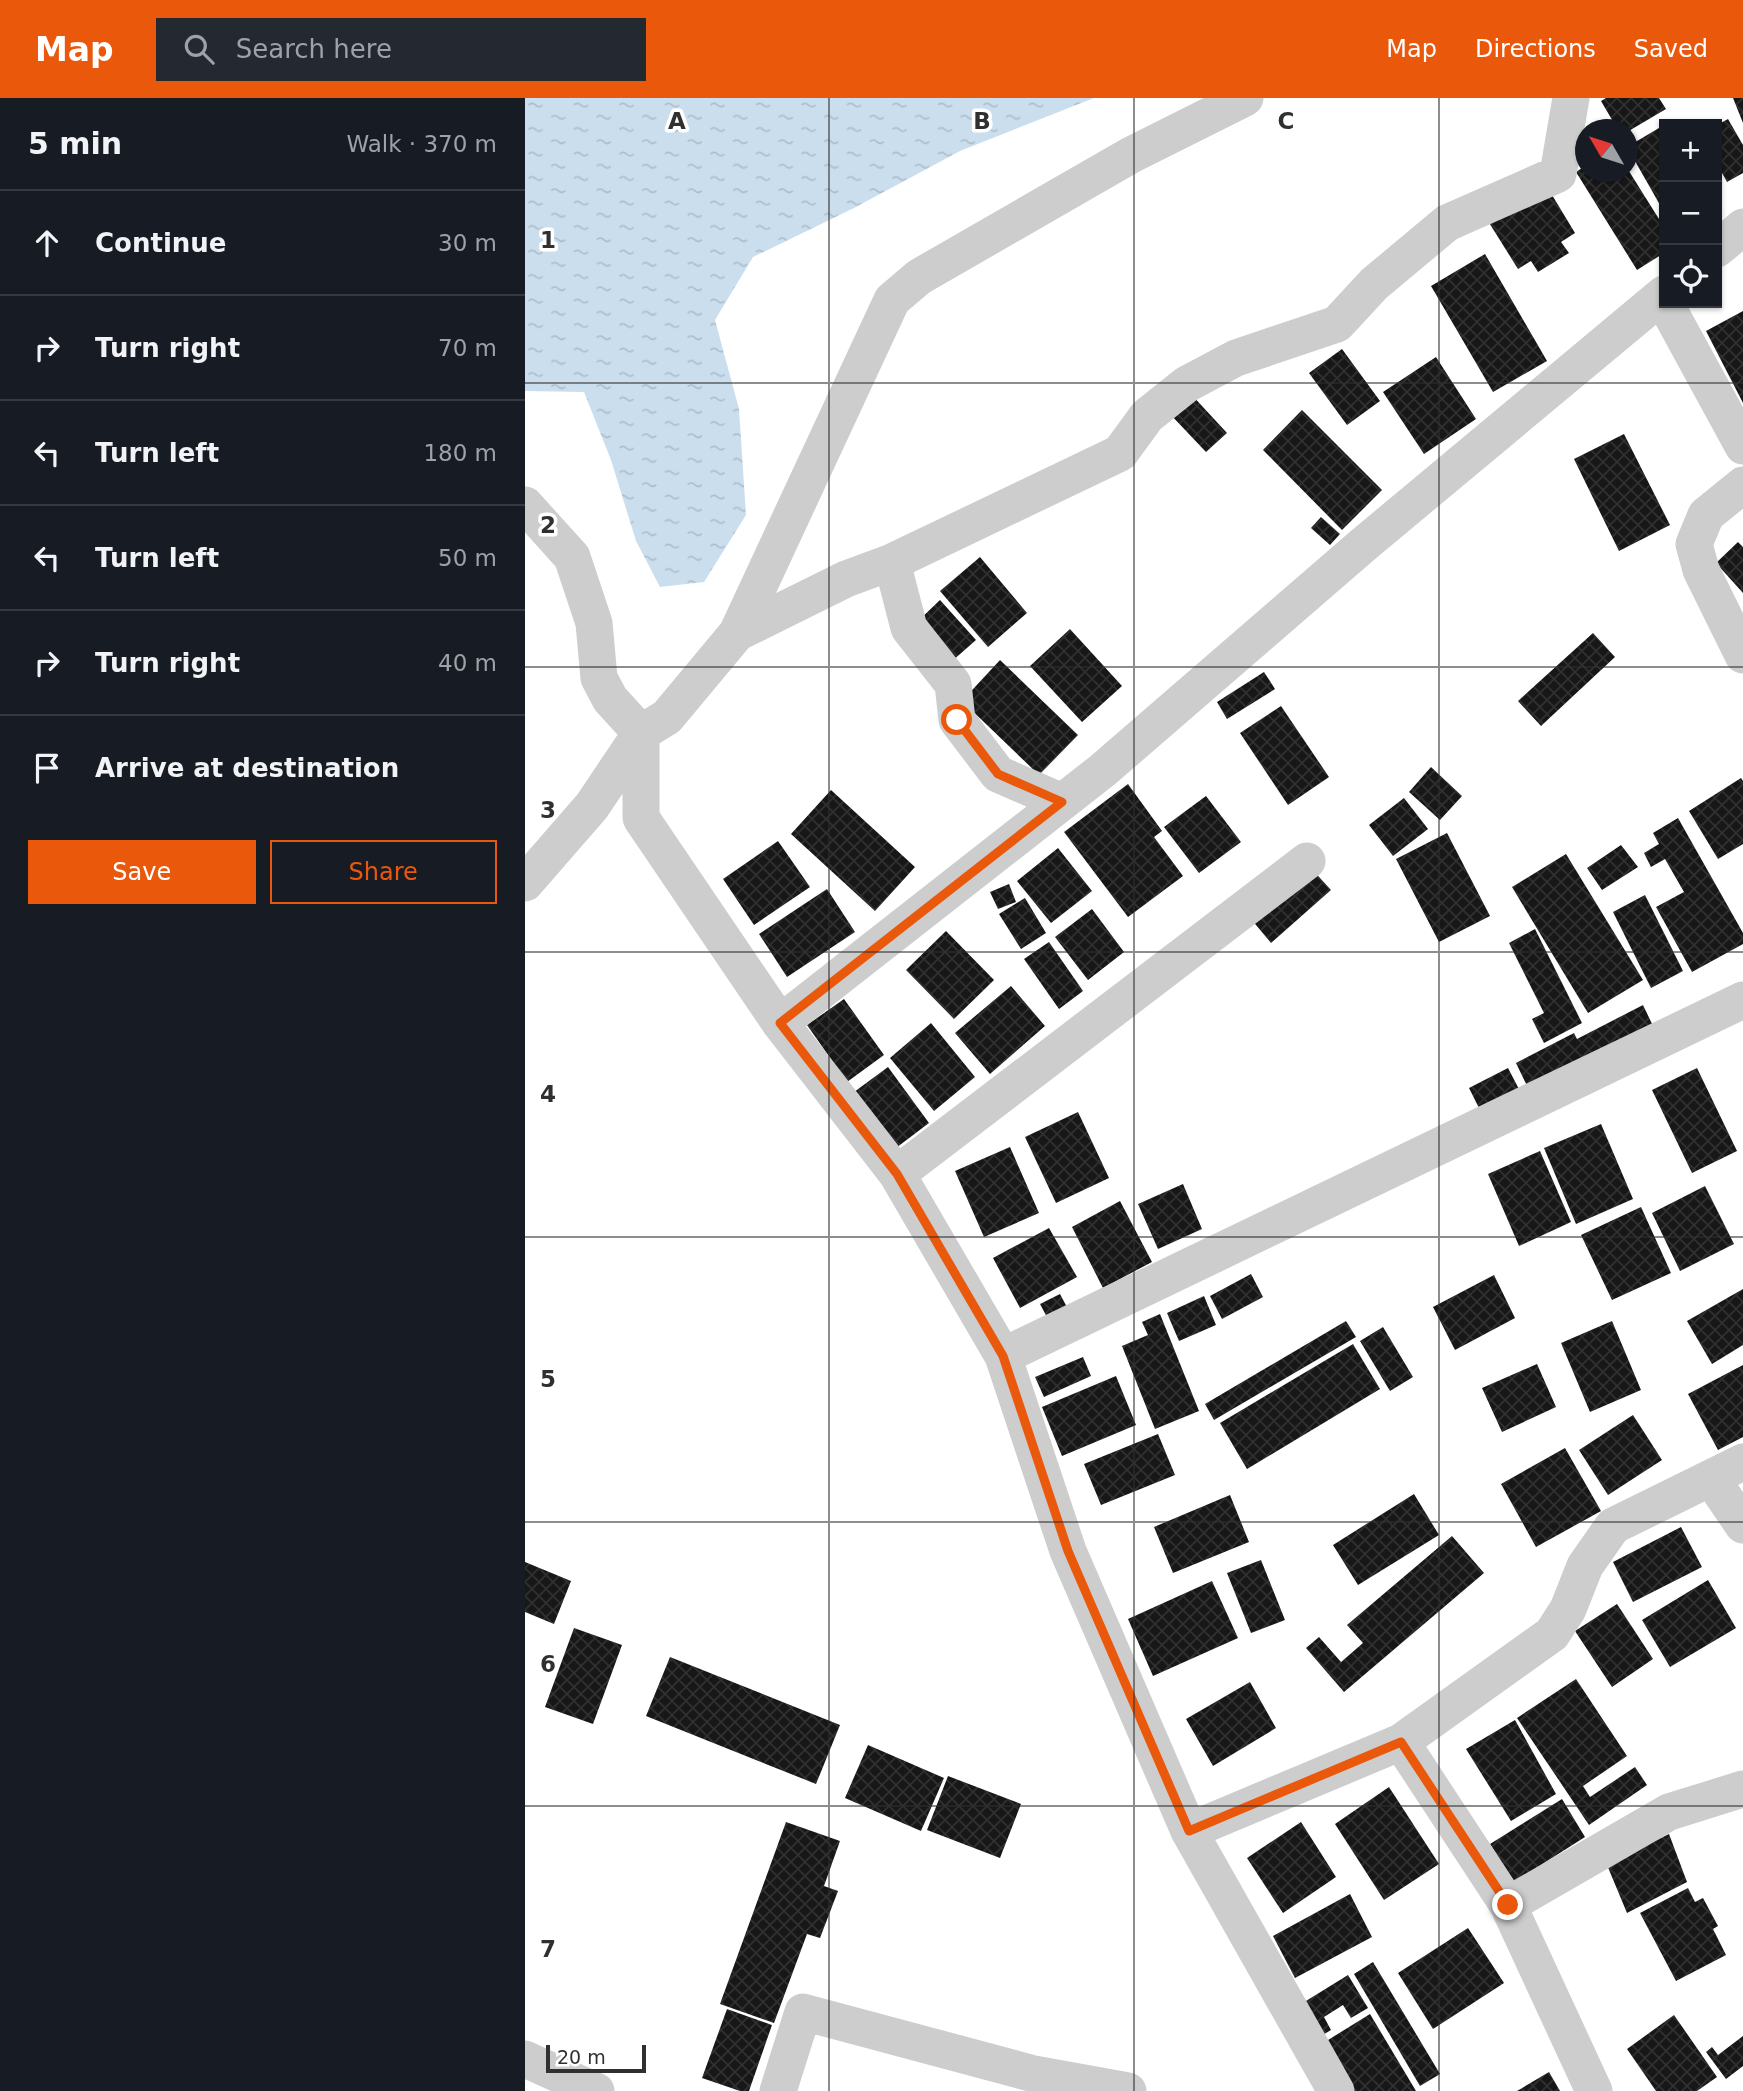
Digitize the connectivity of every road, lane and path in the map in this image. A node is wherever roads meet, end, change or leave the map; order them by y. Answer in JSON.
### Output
{"nodes":[{"id":1,"x":1245,"y":98,"type":"edge"},
{"id":2,"x":1571,"y":98,"type":"edge"},
{"id":3,"x":1743,"y":227,"type":"edge"},
{"id":4,"x":1722,"y":245,"type":"edge"},
{"id":5,"x":1659,"y":303,"type":"edge"},
{"id":6,"x":1669,"y":308,"type":"edge"},
{"id":7,"x":1743,"y":446,"type":"edge"},
{"id":8,"x":1743,"y":485,"type":"edge"},
{"id":9,"x":525,"y":505,"type":"edge"},
{"id":10,"x":892,"y":562,"type":"junction"},
{"id":11,"x":737,"y":633,"type":"junction"},
{"id":12,"x":1743,"y":655,"type":"edge"},
{"id":13,"x":641,"y":733,"type":"junction"},
{"id":14,"x":1062,"y":802,"type":"junction"},
{"id":15,"x":1307,"y":861,"type":"dead end"},
{"id":16,"x":525,"y":883,"type":"edge"},
{"id":17,"x":1741,"y":1008,"type":"edge"},
{"id":18,"x":780,"y":1023,"type":"junction"},
{"id":19,"x":897,"y":1174,"type":"junction"},
{"id":20,"x":1003,"y":1356,"type":"junction"},
{"id":21,"x":1727,"y":1470,"type":"edge"},
{"id":22,"x":1743,"y":1525,"type":"edge"},
{"id":23,"x":1401,"y":1742,"type":"junction"},
{"id":24,"x":1743,"y":1789,"type":"edge"},
{"id":25,"x":1189,"y":1831,"type":"junction"},
{"id":26,"x":1508,"y":1905,"type":"junction"},
{"id":27,"x":525,"y":2059,"type":"edge"},
{"id":28,"x":596,"y":2091,"type":"edge"},
{"id":29,"x":778,"y":2091,"type":"edge"},
{"id":30,"x":1128,"y":2091,"type":"edge"},
{"id":31,"x":1336,"y":2091,"type":"edge"},
{"id":32,"x":1594,"y":2091,"type":"edge"}],
"edges":[{"from":1,"to":11,"type":"street"},
{"from":2,"to":10,"type":"street"},
{"from":3,"to":4,"type":"street"},
{"from":5,"to":14,"type":"street"},
{"from":6,"to":7,"type":"street"},
{"from":8,"to":12,"type":"street"},
{"from":9,"to":13,"type":"street"},
{"from":10,"to":11,"type":"street"},
{"from":10,"to":14,"type":"street"},
{"from":11,"to":13,"type":"street"},
{"from":13,"to":16,"type":"street"},
{"from":13,"to":18,"type":"street"},
{"from":14,"to":18,"type":"street"},
{"from":15,"to":19,"type":"street"},
{"from":17,"to":20,"type":"street"},
{"from":18,"to":19,"type":"street"},
{"from":19,"to":20,"type":"street"},
{"from":20,"to":25,"type":"street"},
{"from":21,"to":22,"type":"street"},
{"from":21,"to":23,"type":"street"},
{"from":23,"to":25,"type":"street"},
{"from":23,"to":26,"type":"street"},
{"from":24,"to":26,"type":"street"},
{"from":25,"to":31,"type":"street"},
{"from":26,"to":32,"type":"street"},
{"from":27,"to":28,"type":"street"},
{"from":29,"to":30,"type":"street"}]}
